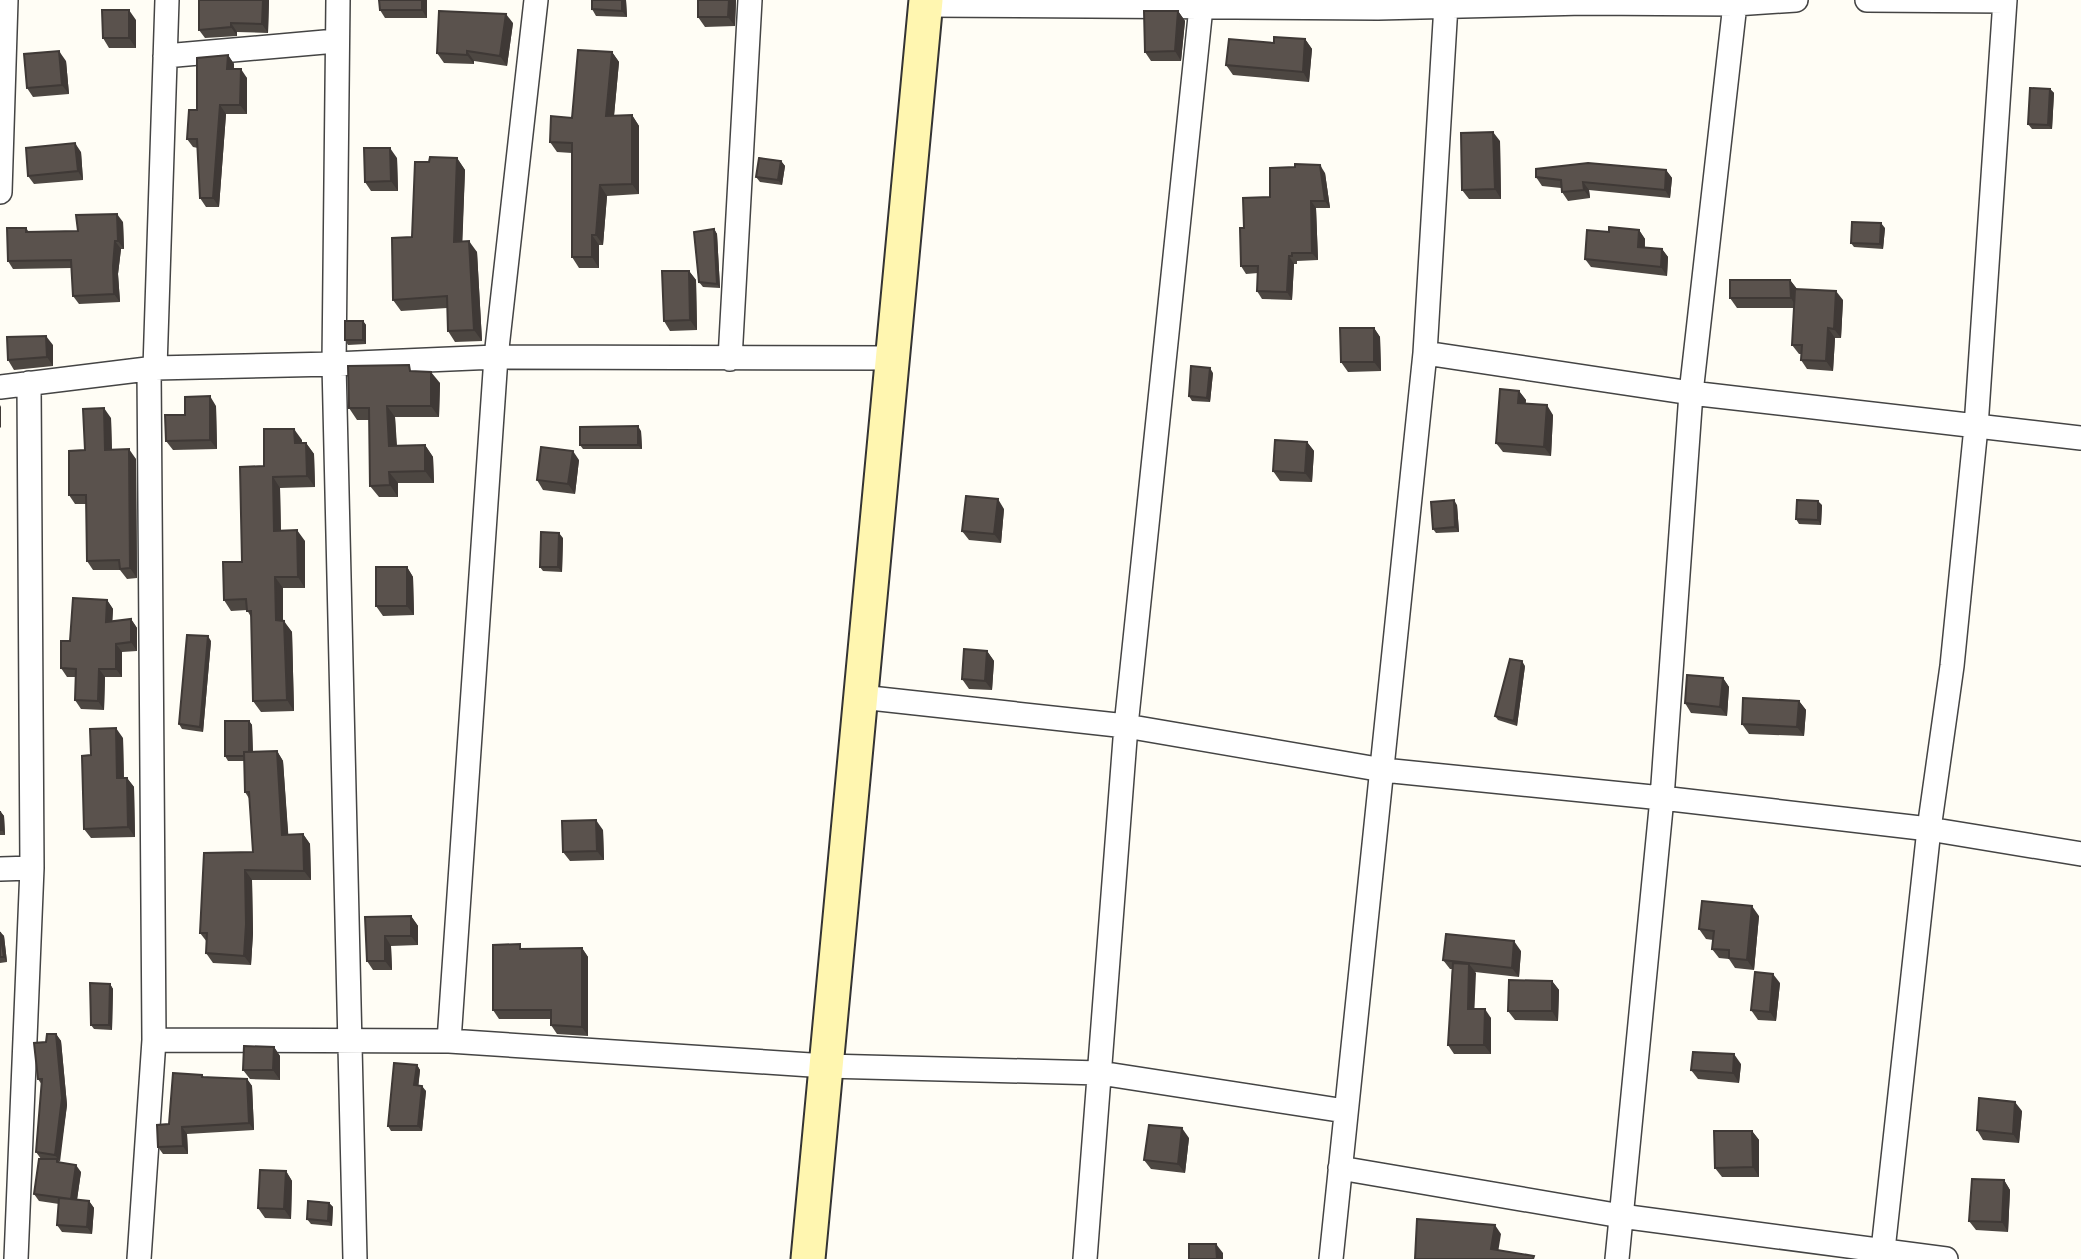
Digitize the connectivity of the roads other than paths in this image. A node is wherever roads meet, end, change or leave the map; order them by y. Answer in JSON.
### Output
{"nodes":[{"id":1,"x":6,"y":0,"type":"edge"},
{"id":2,"x":166,"y":0,"type":"edge"},
{"id":3,"x":338,"y":0,"type":"edge"},
{"id":4,"x":536,"y":0,"type":"edge"},
{"id":5,"x":750,"y":0,"type":"edge"},
{"id":6,"x":1796,"y":0,"type":"edge"},
{"id":7,"x":1867,"y":0,"type":"edge"},
{"id":8,"x":1584,"y":1,"type":"edge"},
{"id":9,"x":2006,"y":1,"type":"edge"},
{"id":10,"x":926,"y":3,"type":"edge"},
{"id":11,"x":1149,"y":3,"type":"edge"},
{"id":12,"x":1378,"y":4,"type":"edge"},
{"id":13,"x":1735,"y":4,"type":"junction"},
{"id":14,"x":1446,"y":5,"type":"junction"},
{"id":15,"x":1201,"y":7,"type":"junction"},
{"id":16,"x":336,"y":41,"type":"junction"},
{"id":17,"x":165,"y":56,"type":"junction"},
{"id":18,"x":0,"y":192,"type":"edge"},
{"id":19,"x":1425,"y":353,"type":"junction"},
{"id":20,"x":496,"y":358,"type":"junction"},
{"id":21,"x":893,"y":358,"type":"junction"},
{"id":22,"x":730,"y":359,"type":"junction"},
{"id":23,"x":334,"y":364,"type":"junction"},
{"id":24,"x":152,"y":368,"type":"junction"},
{"id":25,"x":29,"y":383,"type":"junction"},
{"id":26,"x":0,"y":387,"type":"edge"},
{"id":27,"x":1691,"y":393,"type":"junction"},
{"id":28,"x":1976,"y":426,"type":"junction"},
{"id":29,"x":2081,"y":438,"type":"edge"},
{"id":30,"x":861,"y":696,"type":"junction"},
{"id":31,"x":1126,"y":726,"type":"junction"},
{"id":32,"x":1383,"y":770,"type":"junction"},
{"id":33,"x":1662,"y":798,"type":"junction"},
{"id":34,"x":1929,"y":829,"type":"junction"},
{"id":35,"x":2081,"y":854,"type":"edge"},
{"id":36,"x":32,"y":868,"type":"junction"},
{"id":37,"x":0,"y":869,"type":"edge"},
{"id":38,"x":154,"y":1040,"type":"junction"},
{"id":39,"x":350,"y":1041,"type":"junction"},
{"id":40,"x":449,"y":1041,"type":"junction"},
{"id":41,"x":826,"y":1066,"type":"junction"},
{"id":42,"x":1100,"y":1073,"type":"junction"},
{"id":43,"x":1345,"y":1111,"type":"junction"},
{"id":44,"x":1340,"y":1168,"type":"junction"},
{"id":45,"x":1621,"y":1216,"type":"junction"},
{"id":46,"x":1883,"y":1255,"type":"edge"},
{"id":47,"x":16,"y":1259,"type":"edge"},
{"id":48,"x":139,"y":1259,"type":"edge"},
{"id":49,"x":355,"y":1259,"type":"edge"},
{"id":50,"x":808,"y":1259,"type":"edge"},
{"id":51,"x":1085,"y":1259,"type":"edge"},
{"id":52,"x":1331,"y":1259,"type":"edge"},
{"id":53,"x":1617,"y":1259,"type":"edge"},
{"id":54,"x":1946,"y":1259,"type":"edge"}],
"edges":[{"from":1,"to":18,"type":"street"},
{"from":2,"to":17,"type":"street"},
{"from":3,"to":16,"type":"street"},
{"from":4,"to":20,"type":"street"},
{"from":5,"to":22,"type":"street"},
{"from":6,"to":13,"type":"street"},
{"from":7,"to":9,"type":"street"},
{"from":8,"to":13,"type":"street"},
{"from":8,"to":14,"type":"street"},
{"from":9,"to":28,"type":"street"},
{"from":10,"to":11,"type":"street"},
{"from":10,"to":21,"type":"street"},
{"from":11,"to":15,"type":"street"},
{"from":12,"to":14,"type":"street"},
{"from":12,"to":15,"type":"street"},
{"from":13,"to":27,"type":"street"},
{"from":14,"to":19,"type":"street"},
{"from":15,"to":31,"type":"street"},
{"from":16,"to":17,"type":"street"},
{"from":16,"to":23,"type":"street"},
{"from":17,"to":24,"type":"street"},
{"from":19,"to":27,"type":"street"},
{"from":19,"to":32,"type":"street"},
{"from":20,"to":22,"type":"street"},
{"from":20,"to":23,"type":"street"},
{"from":20,"to":40,"type":"street"},
{"from":21,"to":22,"type":"street"},
{"from":21,"to":30,"type":"street"},
{"from":23,"to":24,"type":"street"},
{"from":23,"to":39,"type":"street"},
{"from":24,"to":25,"type":"street"},
{"from":24,"to":38,"type":"street"},
{"from":25,"to":26,"type":"street"},
{"from":25,"to":36,"type":"street"},
{"from":27,"to":28,"type":"street"},
{"from":27,"to":33,"type":"street"},
{"from":28,"to":29,"type":"street"},
{"from":28,"to":34,"type":"street"},
{"from":30,"to":31,"type":"street"},
{"from":30,"to":41,"type":"street"},
{"from":31,"to":32,"type":"street"},
{"from":31,"to":42,"type":"street"},
{"from":32,"to":33,"type":"street"},
{"from":32,"to":43,"type":"street"},
{"from":33,"to":34,"type":"street"},
{"from":33,"to":45,"type":"street"},
{"from":34,"to":35,"type":"street"},
{"from":34,"to":46,"type":"street"},
{"from":36,"to":37,"type":"street"},
{"from":36,"to":47,"type":"street"},
{"from":38,"to":39,"type":"street"},
{"from":38,"to":48,"type":"street"},
{"from":39,"to":40,"type":"street"},
{"from":39,"to":49,"type":"street"},
{"from":40,"to":41,"type":"street"},
{"from":41,"to":42,"type":"street"},
{"from":41,"to":50,"type":"street"},
{"from":42,"to":43,"type":"street"},
{"from":42,"to":51,"type":"street"},
{"from":43,"to":44,"type":"street"},
{"from":44,"to":45,"type":"street"},
{"from":44,"to":52,"type":"street"},
{"from":45,"to":46,"type":"street"},
{"from":45,"to":53,"type":"street"},
{"from":46,"to":54,"type":"street"}]}
